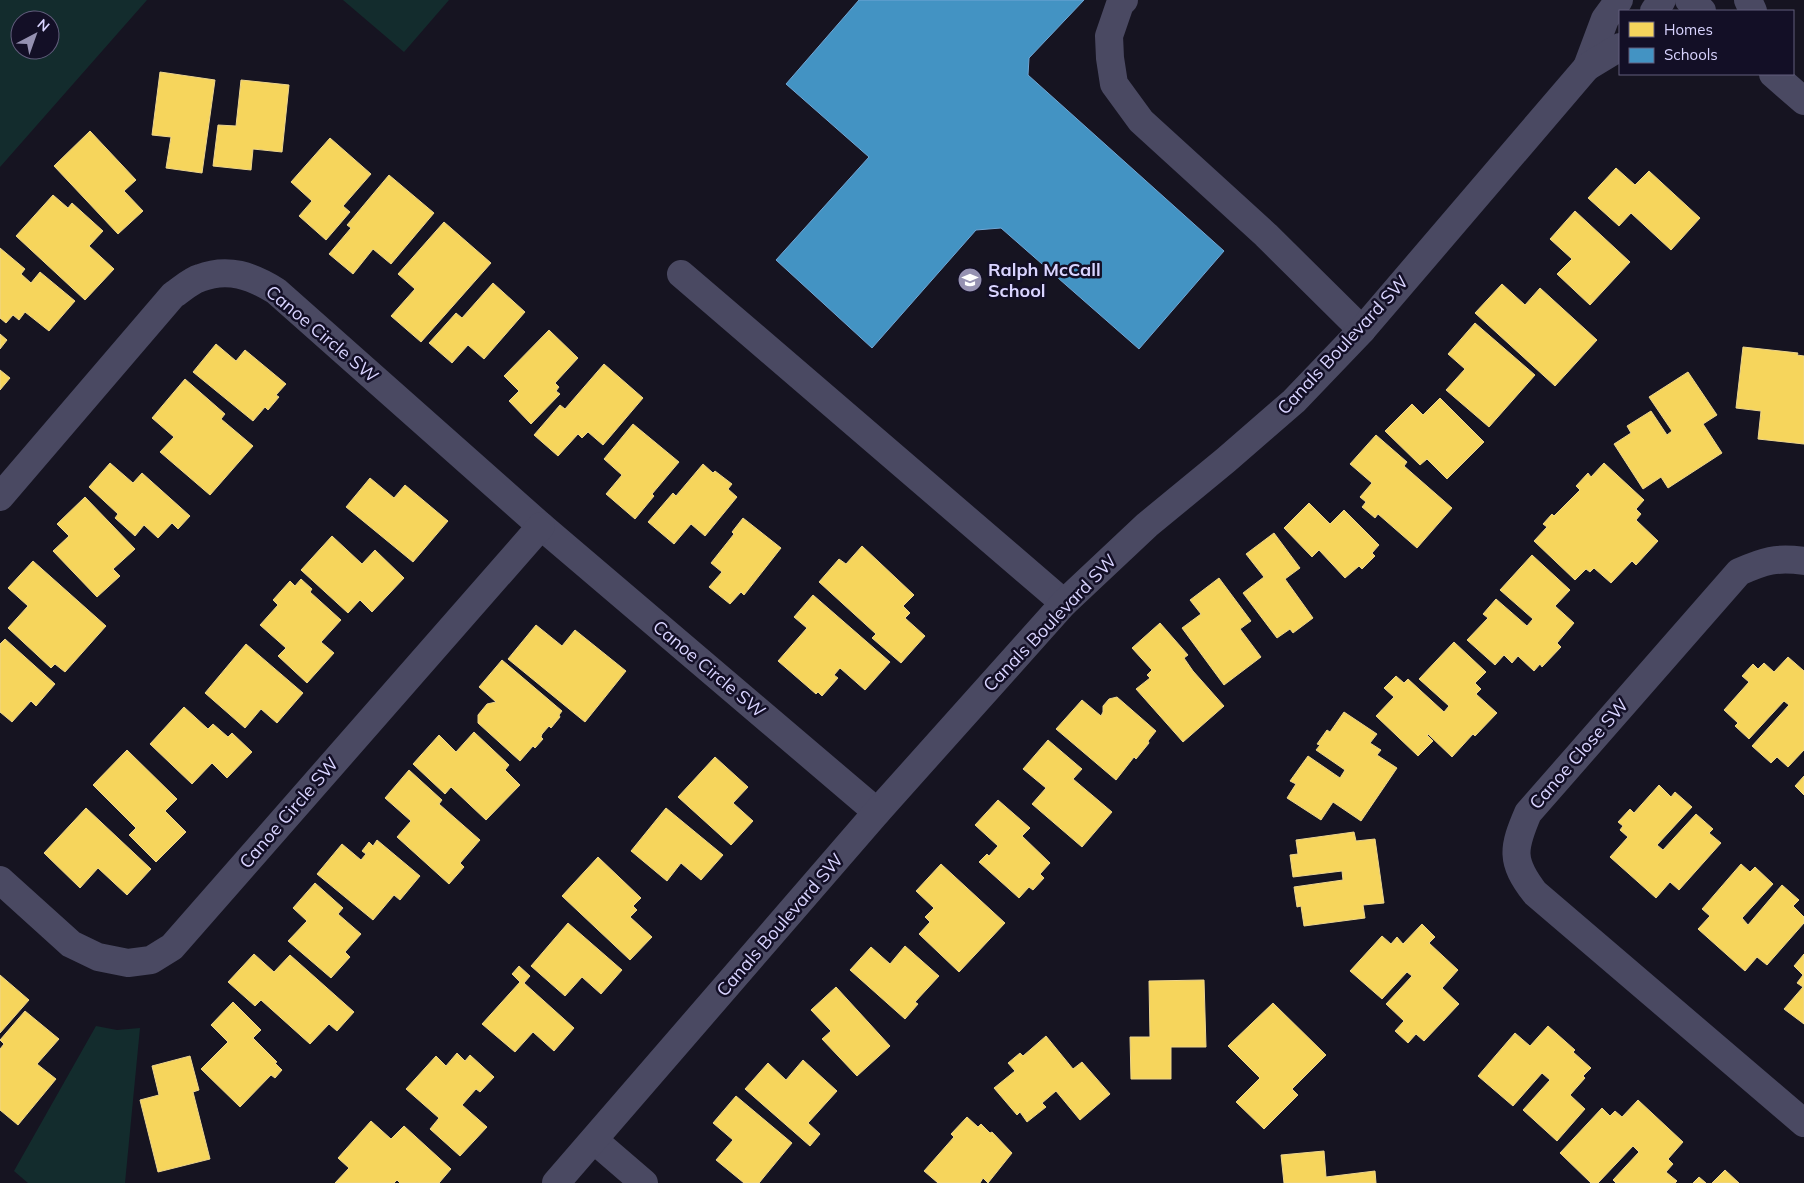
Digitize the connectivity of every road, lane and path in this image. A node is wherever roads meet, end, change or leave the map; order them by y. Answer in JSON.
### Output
{"nodes":[{"id":1,"x":1124,"y":0,"type":"edge"},
{"id":2,"x":1619,"y":0,"type":"edge"},
{"id":3,"x":1689,"y":0,"type":"edge"},
{"id":4,"x":1701,"y":10,"type":"edge"},
{"id":5,"x":1619,"y":48,"type":"edge"},
{"id":6,"x":1587,"y":66,"type":"junction"},
{"id":7,"x":1774,"y":75,"type":"edge"},
{"id":8,"x":1795,"y":90,"type":"edge"},
{"id":9,"x":681,"y":274,"type":"dead end"},
{"id":10,"x":1362,"y":330,"type":"junction"},
{"id":11,"x":0,"y":497,"type":"edge"},
{"id":12,"x":541,"y":526,"type":"junction"},
{"id":13,"x":1804,"y":561,"type":"edge"},
{"id":14,"x":1064,"y":603,"type":"junction"},
{"id":15,"x":877,"y":812,"type":"junction"},
{"id":16,"x":0,"y":880,"type":"edge"},
{"id":17,"x":1804,"y":1123,"type":"edge"},
{"id":18,"x":594,"y":1140,"type":"junction"},
{"id":19,"x":556,"y":1183,"type":"edge"},
{"id":20,"x":644,"y":1183,"type":"edge"}],
"edges":[{"from":1,"to":10,"type":"street"},
{"from":2,"to":6,"type":"street","name":"Canals Boulevard SW"},
{"from":3,"to":4,"type":"street"},
{"from":5,"to":6,"type":"street","name":"Canals Boulevard SW"},
{"from":6,"to":10,"type":"street","name":"Canals Boulevard SW"},
{"from":7,"to":8,"type":"street"},
{"from":9,"to":14,"type":"street"},
{"from":10,"to":14,"type":"street","name":"Canals Boulevard SW"},
{"from":11,"to":12,"type":"street","name":"Canoe Circle SW"},
{"from":12,"to":15,"type":"street","name":"Canoe Circle SW"},
{"from":12,"to":16,"type":"street","name":"Canoe Circle SW"},
{"from":13,"to":17,"type":"street","name":"Canoe Close SW"},
{"from":14,"to":15,"type":"street","name":"Canals Boulevard SW"},
{"from":15,"to":18,"type":"street","name":"Canals Boulevard SW"},
{"from":18,"to":19,"type":"street","name":"Canals Boulevard SW"},
{"from":18,"to":20,"type":"street"}]}
